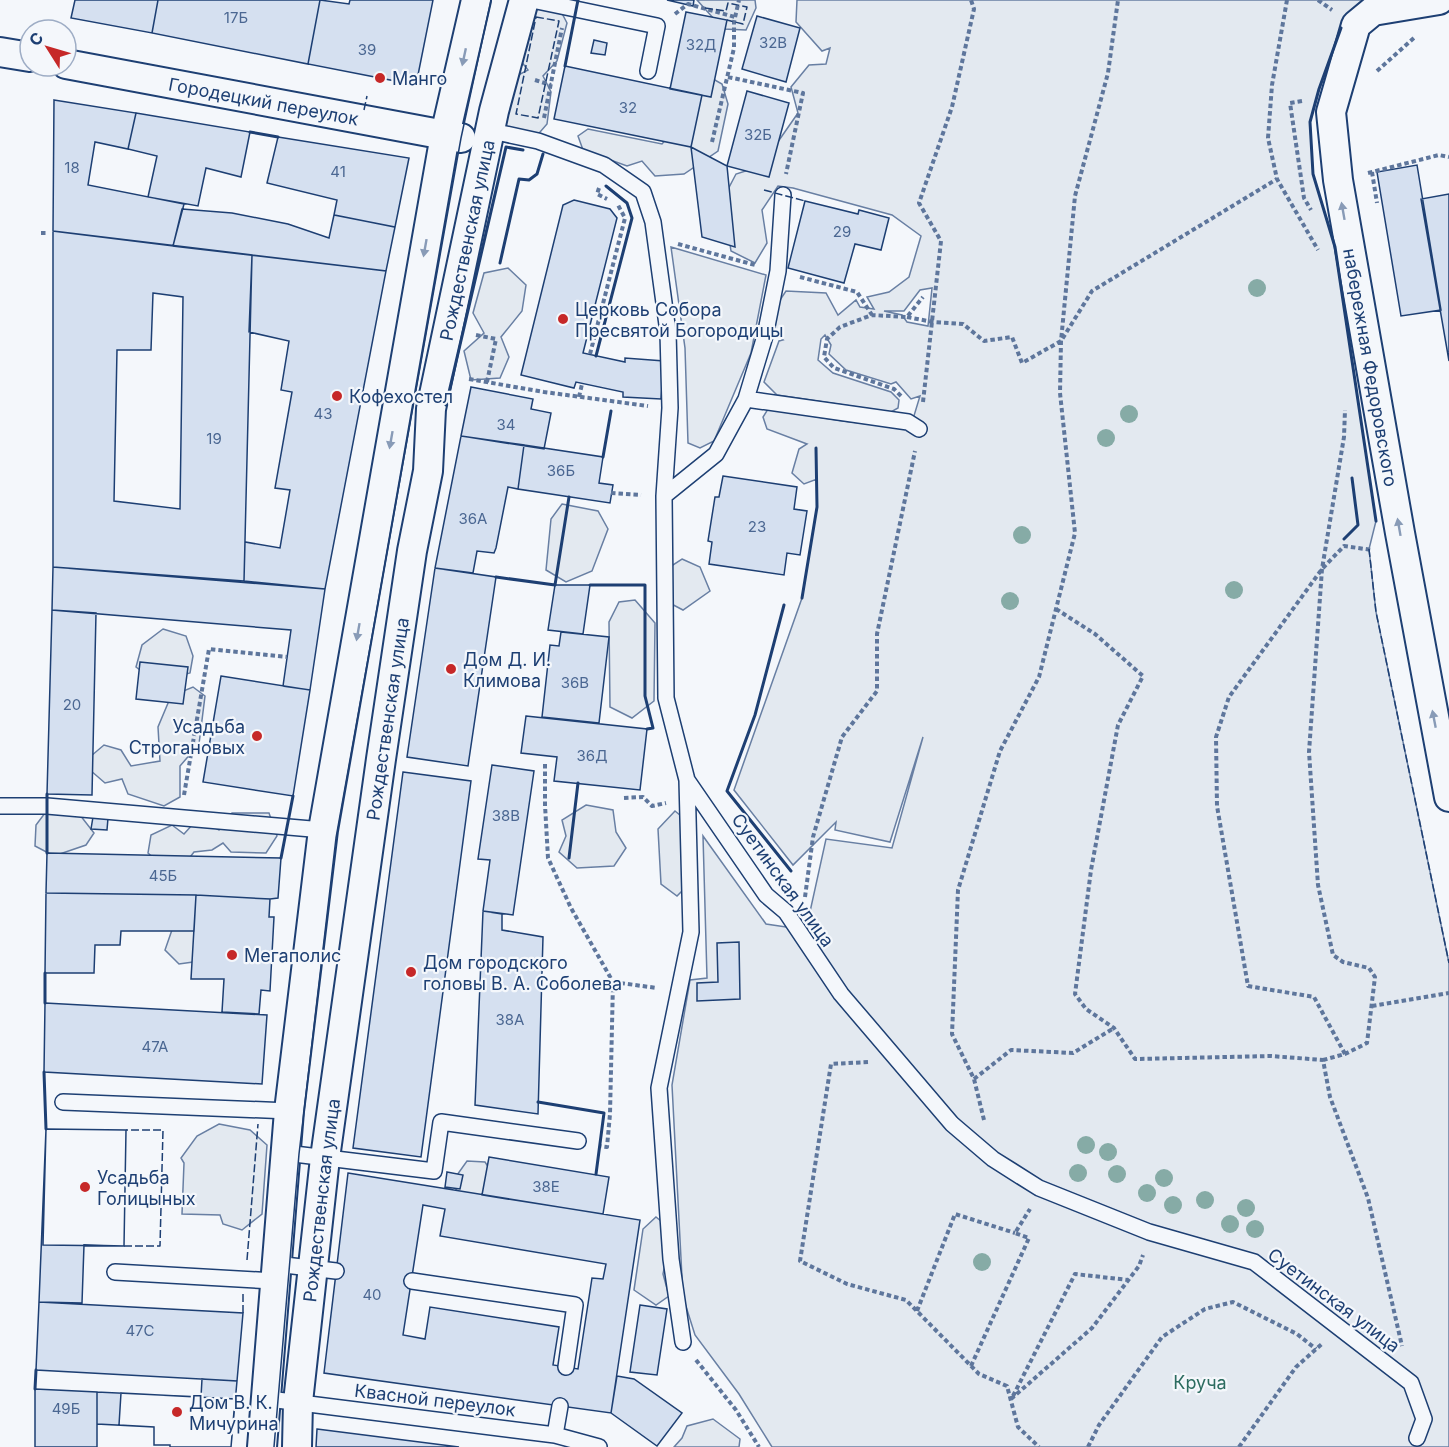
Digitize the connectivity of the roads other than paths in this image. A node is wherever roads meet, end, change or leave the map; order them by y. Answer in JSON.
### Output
{"nodes":[{"id":1,"x":476,"y":0,"type":"edge"},
{"id":2,"x":524,"y":0,"type":"edge"},
{"id":3,"x":532,"y":0,"type":"edge"},
{"id":4,"x":1439,"y":0,"type":"edge"},
{"id":5,"x":0,"y":52,"type":"edge"},
{"id":6,"x":18,"y":55,"type":"edge"},
{"id":7,"x":78,"y":66,"type":"edge"},
{"id":8,"x":648,"y":71,"type":"dead end"},
{"id":9,"x":489,"y":135,"type":"junction"},
{"id":10,"x":453,"y":137,"type":"junction"},
{"id":11,"x":783,"y":195,"type":"dead end"},
{"id":12,"x":746,"y":399,"type":"junction"},
{"id":13,"x":914,"y":426,"type":"road end"},
{"id":14,"x":664,"y":496,"type":"junction"},
{"id":15,"x":687,"y":780,"type":"junction"},
{"id":16,"x":1449,"y":797,"type":"edge"},
{"id":17,"x":0,"y":806,"type":"edge"},
{"id":18,"x":323,"y":830,"type":"junction"},
{"id":19,"x":63,"y":1102,"type":"dead end"},
{"id":20,"x":290,"y":1111,"type":"junction"},
{"id":21,"x":578,"y":1141,"type":"dead end"},
{"id":22,"x":286,"y":1153,"type":"junction"},
{"id":23,"x":325,"y":1158,"type":"junction"},
{"id":24,"x":324,"y":1270,"type":"junction"},
{"id":25,"x":115,"y":1272,"type":"dead end"},
{"id":26,"x":275,"y":1272,"type":"junction"},
{"id":27,"x":412,"y":1281,"type":"dead end"},
{"id":28,"x":683,"y":1342,"type":"road end"},
{"id":29,"x":566,"y":1367,"type":"dead end"},
{"id":30,"x":265,"y":1401,"type":"junction"},
{"id":31,"x":298,"y":1402,"type":"junction"},
{"id":32,"x":560,"y":1406,"type":"dead end"},
{"id":33,"x":555,"y":1435,"type":"junction"},
{"id":34,"x":1417,"y":1438,"type":"dead end"},
{"id":35,"x":262,"y":1447,"type":"edge"},
{"id":36,"x":297,"y":1447,"type":"edge"},
{"id":37,"x":599,"y":1447,"type":"edge"}],
"edges":[{"from":1,"to":10,"type":"street","name":"Рождественская улица","one_way":true},
{"from":2,"to":9,"type":"street","name":"Рождественская улица"},
{"from":3,"to":8,"type":"lane"},
{"from":16,"to":4,"type":"street","name":"набережная Федоровского","one_way":true},
{"from":5,"to":6,"type":"street"},
{"from":7,"to":10,"type":"street","name":"Городецкий переулок"},
{"from":9,"to":10,"type":"lane","name":"Суетинская улица"},
{"from":9,"to":14,"type":"lane","name":"Суетинская улица"},
{"from":9,"to":23,"type":"street","name":"Рождественская улица"},
{"from":10,"to":18,"type":"street","name":"Рождественская улица","one_way":true},
{"from":11,"to":12,"type":"lane"},
{"from":12,"to":13,"type":"lane"},
{"from":12,"to":14,"type":"lane"},
{"from":14,"to":15,"type":"lane","name":"Суетинская улица"},
{"from":15,"to":28,"type":"lane"},
{"from":15,"to":34,"type":"lane","name":"Суетинская улица"},
{"from":17,"to":18,"type":"lane"},
{"from":18,"to":20,"type":"street","name":"Рождественская улица"},
{"from":19,"to":20,"type":"lane"},
{"from":20,"to":22,"type":"street","name":"Рождественская улица"},
{"from":21,"to":23,"type":"lane"},
{"from":22,"to":23,"type":"lane"},
{"from":22,"to":26,"type":"street","name":"Рождественская улица"},
{"from":23,"to":24,"type":"street","name":"Рождественская улица"},
{"from":24,"to":26,"type":"lane"},
{"from":24,"to":31,"type":"street","name":"Рождественская улица"},
{"from":25,"to":26,"type":"lane"},
{"from":26,"to":30,"type":"street","name":"Рождественская улица"},
{"from":27,"to":29,"type":"lane"},
{"from":30,"to":31,"type":"lane","name":"Квасной переулок"},
{"from":30,"to":35,"type":"street","name":"Рождественская улица"},
{"from":31,"to":33,"type":"lane","name":"Квасной переулок"},
{"from":31,"to":36,"type":"street","name":"Рождественская улица"},
{"from":32,"to":33,"type":"lane"},
{"from":33,"to":37,"type":"lane","name":"Квасной переулок"}]}
